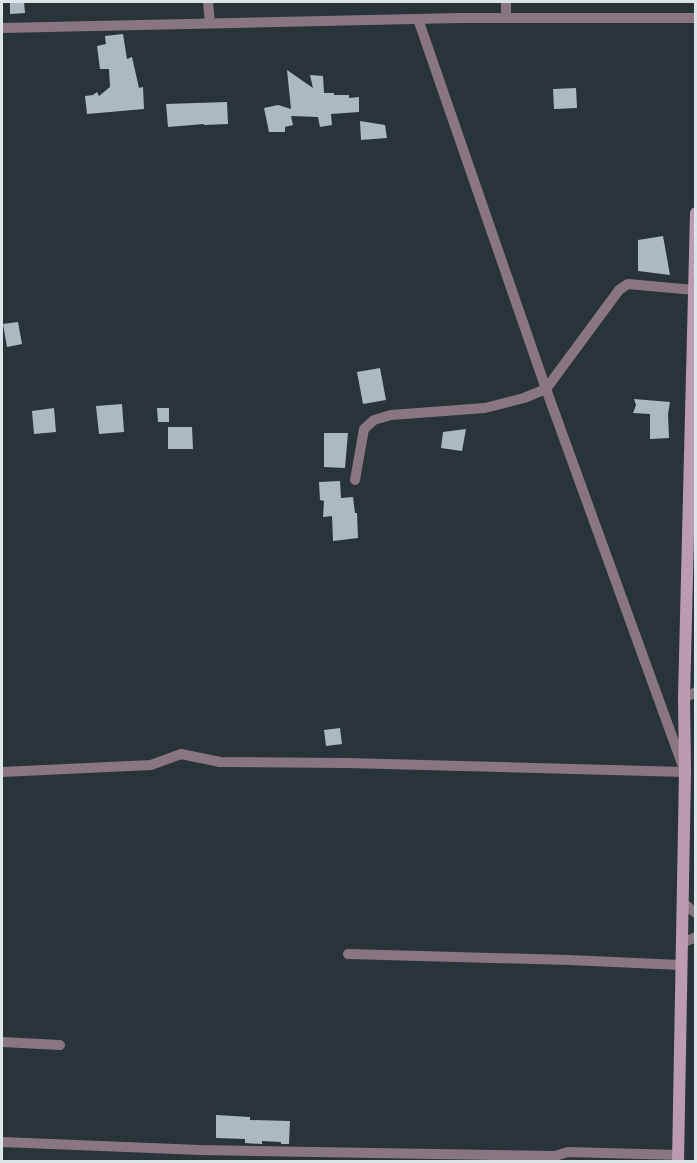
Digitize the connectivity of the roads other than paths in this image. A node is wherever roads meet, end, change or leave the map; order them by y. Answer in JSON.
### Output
{"nodes":[{"id":1,"x":208,"y":2,"type":"edge"},
{"id":2,"x":506,"y":2,"type":"edge"},
{"id":3,"x":506,"y":18,"type":"junction"},
{"id":4,"x":696,"y":18,"type":"edge"},
{"id":5,"x":418,"y":19,"type":"junction"},
{"id":6,"x":210,"y":23,"type":"junction"},
{"id":7,"x":2,"y":28,"type":"edge"},
{"id":8,"x":696,"y":213,"type":"edge"},
{"id":9,"x":694,"y":290,"type":"junction"},
{"id":10,"x":546,"y":389,"type":"junction"},
{"id":11,"x":355,"y":480,"type":"dead end"},
{"id":12,"x":690,"y":695,"type":"edge"},
{"id":13,"x":2,"y":772,"type":"edge"},
{"id":14,"x":685,"y":772,"type":"junction"},
{"id":15,"x":682,"y":903,"type":"junction"},
{"id":16,"x":696,"y":912,"type":"edge"},
{"id":17,"x":696,"y":937,"type":"edge"},
{"id":18,"x":682,"y":943,"type":"junction"},
{"id":19,"x":348,"y":954,"type":"dead end"},
{"id":20,"x":681,"y":965,"type":"junction"},
{"id":21,"x":2,"y":1042,"type":"edge"},
{"id":22,"x":60,"y":1045,"type":"dead end"},
{"id":23,"x":2,"y":1142,"type":"edge"},
{"id":24,"x":678,"y":1158,"type":"edge"}],
"edges":[{"from":1,"to":6,"type":"street"},
{"from":2,"to":3,"type":"street"},
{"from":3,"to":4,"type":"street"},
{"from":3,"to":5,"type":"street"},
{"from":5,"to":6,"type":"street"},
{"from":5,"to":10,"type":"street"},
{"from":6,"to":7,"type":"street"},
{"from":8,"to":9,"type":"street"},
{"from":9,"to":10,"type":"street"},
{"from":9,"to":12,"type":"street"},
{"from":10,"to":11,"type":"street"},
{"from":10,"to":14,"type":"street"},
{"from":12,"to":14,"type":"street"},
{"from":13,"to":14,"type":"street"},
{"from":14,"to":15,"type":"street"},
{"from":15,"to":16,"type":"street"},
{"from":15,"to":18,"type":"street"},
{"from":17,"to":18,"type":"street"},
{"from":18,"to":20,"type":"street"},
{"from":19,"to":20,"type":"street"},
{"from":20,"to":24,"type":"street"},
{"from":21,"to":22,"type":"street"},
{"from":23,"to":24,"type":"street"}]}
